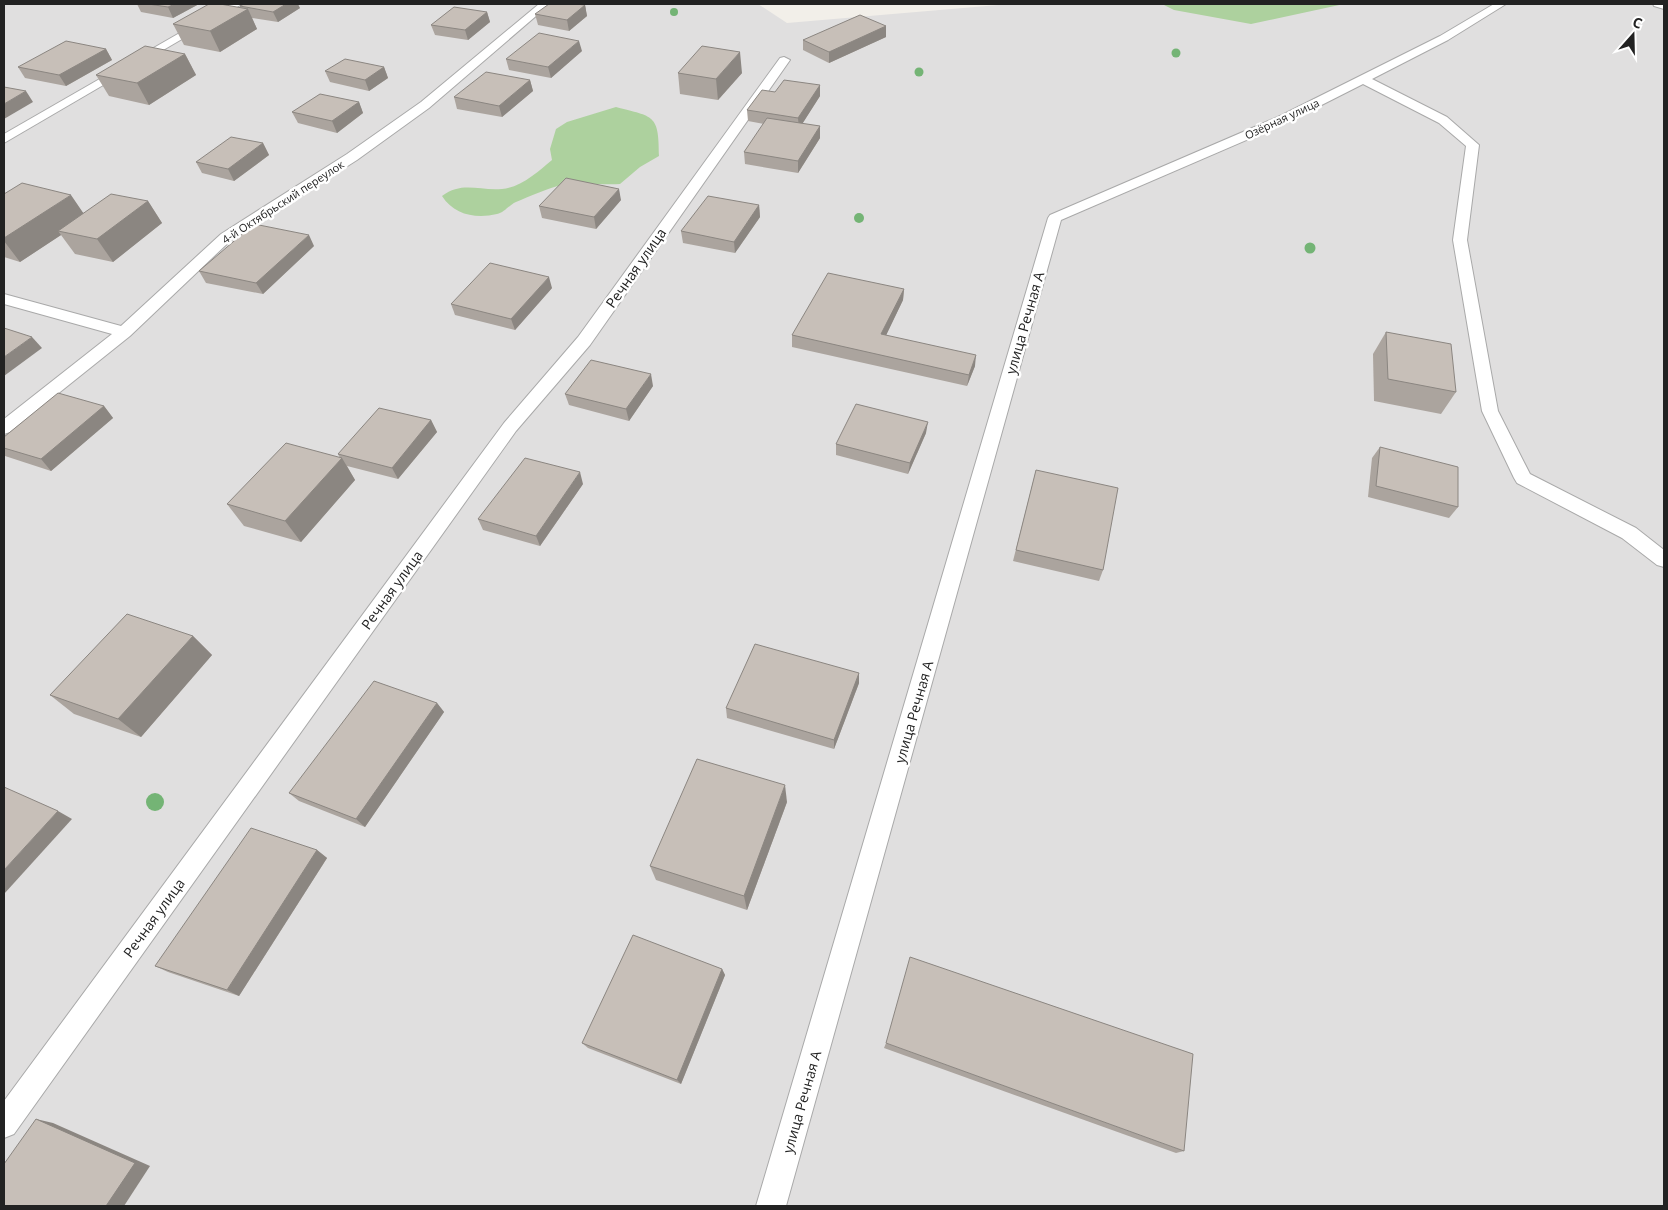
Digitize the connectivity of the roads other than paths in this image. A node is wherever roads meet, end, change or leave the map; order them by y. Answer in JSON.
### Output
{"nodes":[{"id":1,"x":237,"y":4,"type":"edge"},
{"id":2,"x":545,"y":4,"type":"edge"},
{"id":3,"x":1501,"y":4,"type":"edge"},
{"id":4,"x":1658,"y":4,"type":"edge"},
{"id":5,"x":1664,"y":6,"type":"edge"},
{"id":6,"x":784,"y":60,"type":"dead end"},
{"id":7,"x":1365,"y":80,"type":"junction"},
{"id":8,"x":4,"y":138,"type":"edge"},
{"id":9,"x":1055,"y":218,"type":"joint"},
{"id":10,"x":4,"y":299,"type":"edge"},
{"id":11,"x":124,"y":332,"type":"junction"},
{"id":12,"x":4,"y":428,"type":"edge"},
{"id":13,"x":1664,"y":560,"type":"edge"},
{"id":14,"x":4,"y":1124,"type":"edge"},
{"id":15,"x":772,"y":1206,"type":"edge"}],
"edges":[{"from":1,"to":8,"type":"lane"},
{"from":2,"to":11,"type":"lane","name":"4-й Октябрьский переулок"},
{"from":3,"to":7,"type":"lane","name":"Озёрная улица"},
{"from":4,"to":5,"type":"lane"},
{"from":6,"to":14,"type":"lane","name":"Речная улица"},
{"from":7,"to":9,"type":"lane","name":"Озёрная улица"},
{"from":7,"to":13,"type":"lane"},
{"from":9,"to":15,"type":"lane","name":"улица Речная А"},
{"from":10,"to":11,"type":"lane"},
{"from":11,"to":12,"type":"lane","name":"4-й Октябрьский переулок"}]}
